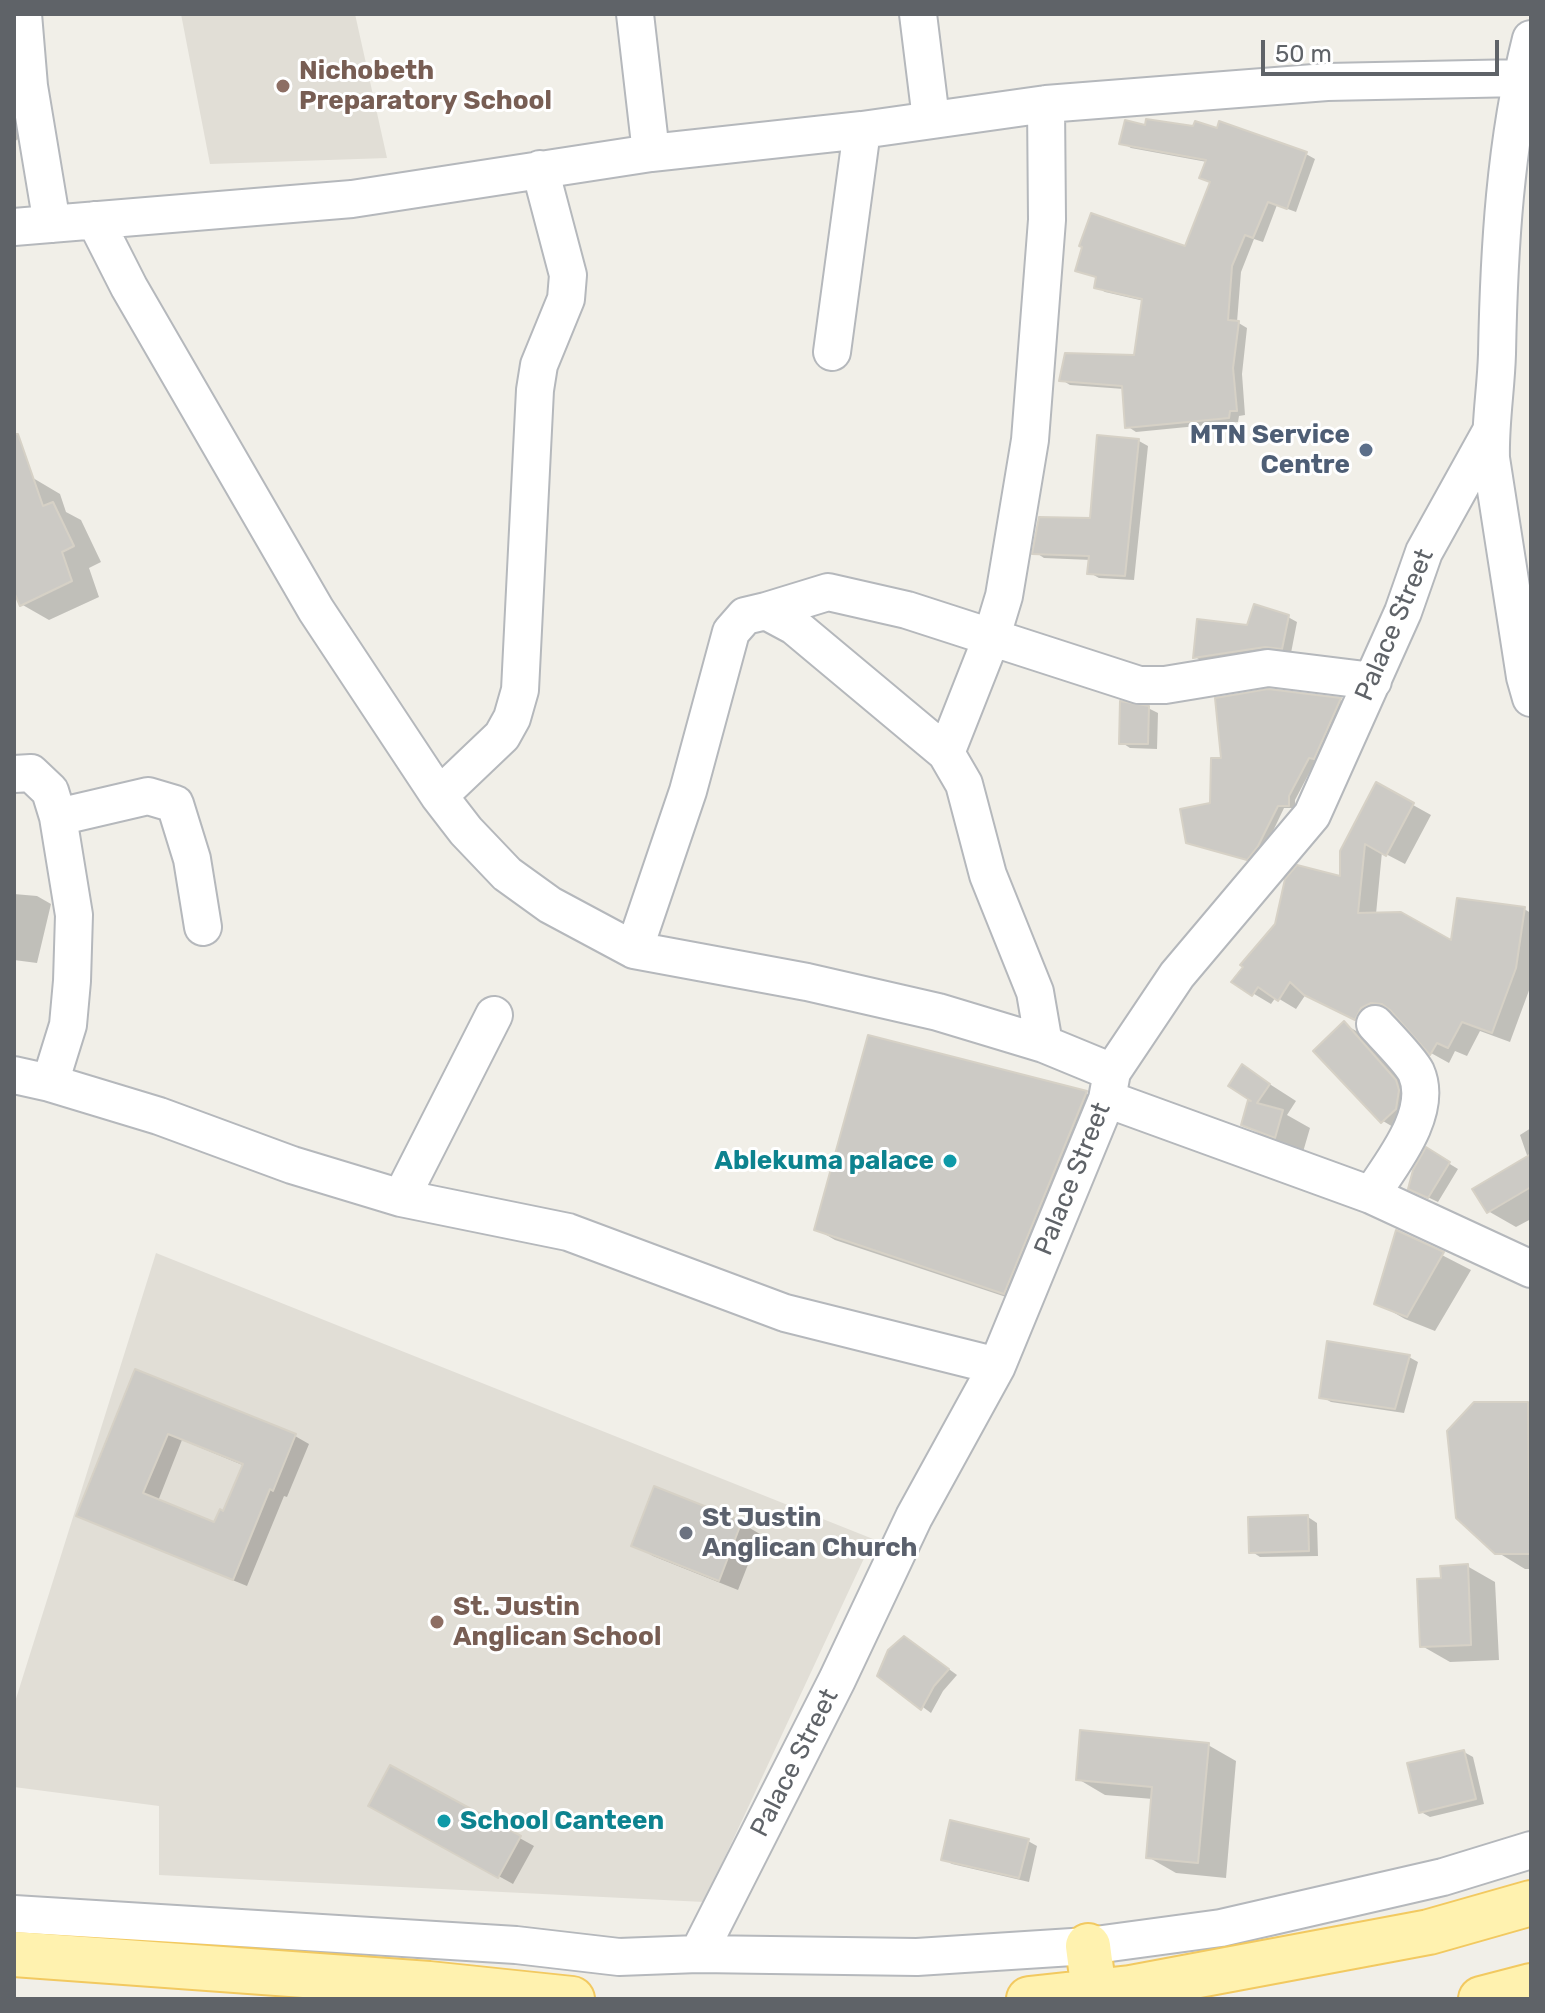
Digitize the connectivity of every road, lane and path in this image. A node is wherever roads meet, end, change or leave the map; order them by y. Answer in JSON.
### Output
{"nodes":[{"id":1,"x":23,"y":14,"type":"edge"},
{"id":2,"x":635,"y":14,"type":"edge"},
{"id":3,"x":918,"y":14,"type":"edge"},
{"id":4,"x":1531,"y":39,"type":"edge"},
{"id":5,"x":1521,"y":78,"type":"junction"},
{"id":6,"x":1046,"y":104,"type":"junction"},
{"id":7,"x":931,"y":119,"type":"junction"},
{"id":8,"x":862,"y":130,"type":"junction"},
{"id":9,"x":651,"y":153,"type":"junction"},
{"id":10,"x":540,"y":169,"type":"junction"},
{"id":11,"x":95,"y":220,"type":"junction"},
{"id":12,"x":52,"y":224,"type":"junction"},
{"id":13,"x":14,"y":227,"type":"edge"},
{"id":14,"x":832,"y":352,"type":"dead end"},
{"id":15,"x":1490,"y":433,"type":"junction"},
{"id":16,"x":766,"y":611,"type":"junction"},
{"id":17,"x":991,"y":639,"type":"junction"},
{"id":18,"x":1373,"y":681,"type":"junction"},
{"id":19,"x":1531,"y":698,"type":"edge"},
{"id":20,"x":946,"y":753,"type":"junction"},
{"id":21,"x":14,"y":774,"type":"edge"},
{"id":22,"x":439,"y":796,"type":"junction"},
{"id":23,"x":58,"y":817,"type":"junction"},
{"id":24,"x":203,"y":927,"type":"dead end"},
{"id":25,"x":634,"y":950,"type":"junction"},
{"id":26,"x":494,"y":1015,"type":"dead end"},
{"id":27,"x":1375,"y":1024,"type":"dead end"},
{"id":28,"x":1044,"y":1044,"type":"junction"},
{"id":29,"x":14,"y":1075,"type":"edge"},
{"id":30,"x":50,"y":1083,"type":"junction"},
{"id":31,"x":1110,"y":1086,"type":"junction"},
{"id":32,"x":1371,"y":1195,"type":"junction"},
{"id":33,"x":401,"y":1198,"type":"junction"},
{"id":34,"x":1531,"y":1269,"type":"edge"},
{"id":35,"x":997,"y":1366,"type":"junction"},
{"id":36,"x":1531,"y":1850,"type":"edge"},
{"id":37,"x":1531,"y":1903,"type":"edge"},
{"id":38,"x":14,"y":1914,"type":"edge"},
{"id":39,"x":1088,"y":1946,"type":"junction"},
{"id":40,"x":14,"y":1954,"type":"edge"},
{"id":41,"x":698,"y":1954,"type":"junction"},
{"id":42,"x":1531,"y":1986,"type":"edge"},
{"id":43,"x":1094,"y":1992,"type":"junction"},
{"id":44,"x":572,"y":1999,"type":"edge"},
{"id":45,"x":1029,"y":1999,"type":"edge"},
{"id":46,"x":1481,"y":1999,"type":"edge"}],
"edges":[{"from":1,"to":12,"type":"street"},
{"from":2,"to":9,"type":"street"},
{"from":3,"to":7,"type":"street"},
{"from":4,"to":5,"type":"street"},
{"from":5,"to":6,"type":"street"},
{"from":5,"to":15,"type":"street"},
{"from":6,"to":7,"type":"street"},
{"from":6,"to":17,"type":"street"},
{"from":7,"to":8,"type":"street"},
{"from":8,"to":9,"type":"street"},
{"from":8,"to":14,"type":"street"},
{"from":9,"to":10,"type":"street"},
{"from":10,"to":11,"type":"street"},
{"from":10,"to":22,"type":"street"},
{"from":11,"to":12,"type":"street"},
{"from":11,"to":22,"type":"street"},
{"from":12,"to":13,"type":"street"},
{"from":15,"to":18,"type":"street","name":"Palace Street"},
{"from":15,"to":19,"type":"street"},
{"from":16,"to":17,"type":"street"},
{"from":16,"to":20,"type":"street"},
{"from":16,"to":25,"type":"street"},
{"from":17,"to":18,"type":"street"},
{"from":17,"to":20,"type":"street"},
{"from":18,"to":31,"type":"street","name":"Palace Street"},
{"from":20,"to":28,"type":"street"},
{"from":21,"to":23,"type":"street"},
{"from":22,"to":25,"type":"street"},
{"from":23,"to":24,"type":"street"},
{"from":23,"to":30,"type":"street"},
{"from":25,"to":28,"type":"street"},
{"from":26,"to":33,"type":"street"},
{"from":27,"to":32,"type":"street"},
{"from":28,"to":31,"type":"street"},
{"from":29,"to":30,"type":"street"},
{"from":30,"to":33,"type":"street"},
{"from":31,"to":32,"type":"street"},
{"from":31,"to":35,"type":"street","name":"Palace Street"},
{"from":32,"to":34,"type":"street"},
{"from":33,"to":35,"type":"street"},
{"from":35,"to":41,"type":"street","name":"Palace Street"},
{"from":36,"to":39,"type":"street"},
{"from":37,"to":43,"type":"main road"},
{"from":38,"to":41,"type":"street"},
{"from":39,"to":41,"type":"street"},
{"from":39,"to":43,"type":"main road"},
{"from":40,"to":44,"type":"main road"},
{"from":42,"to":46,"type":"main road"},
{"from":43,"to":45,"type":"main road"}]}
